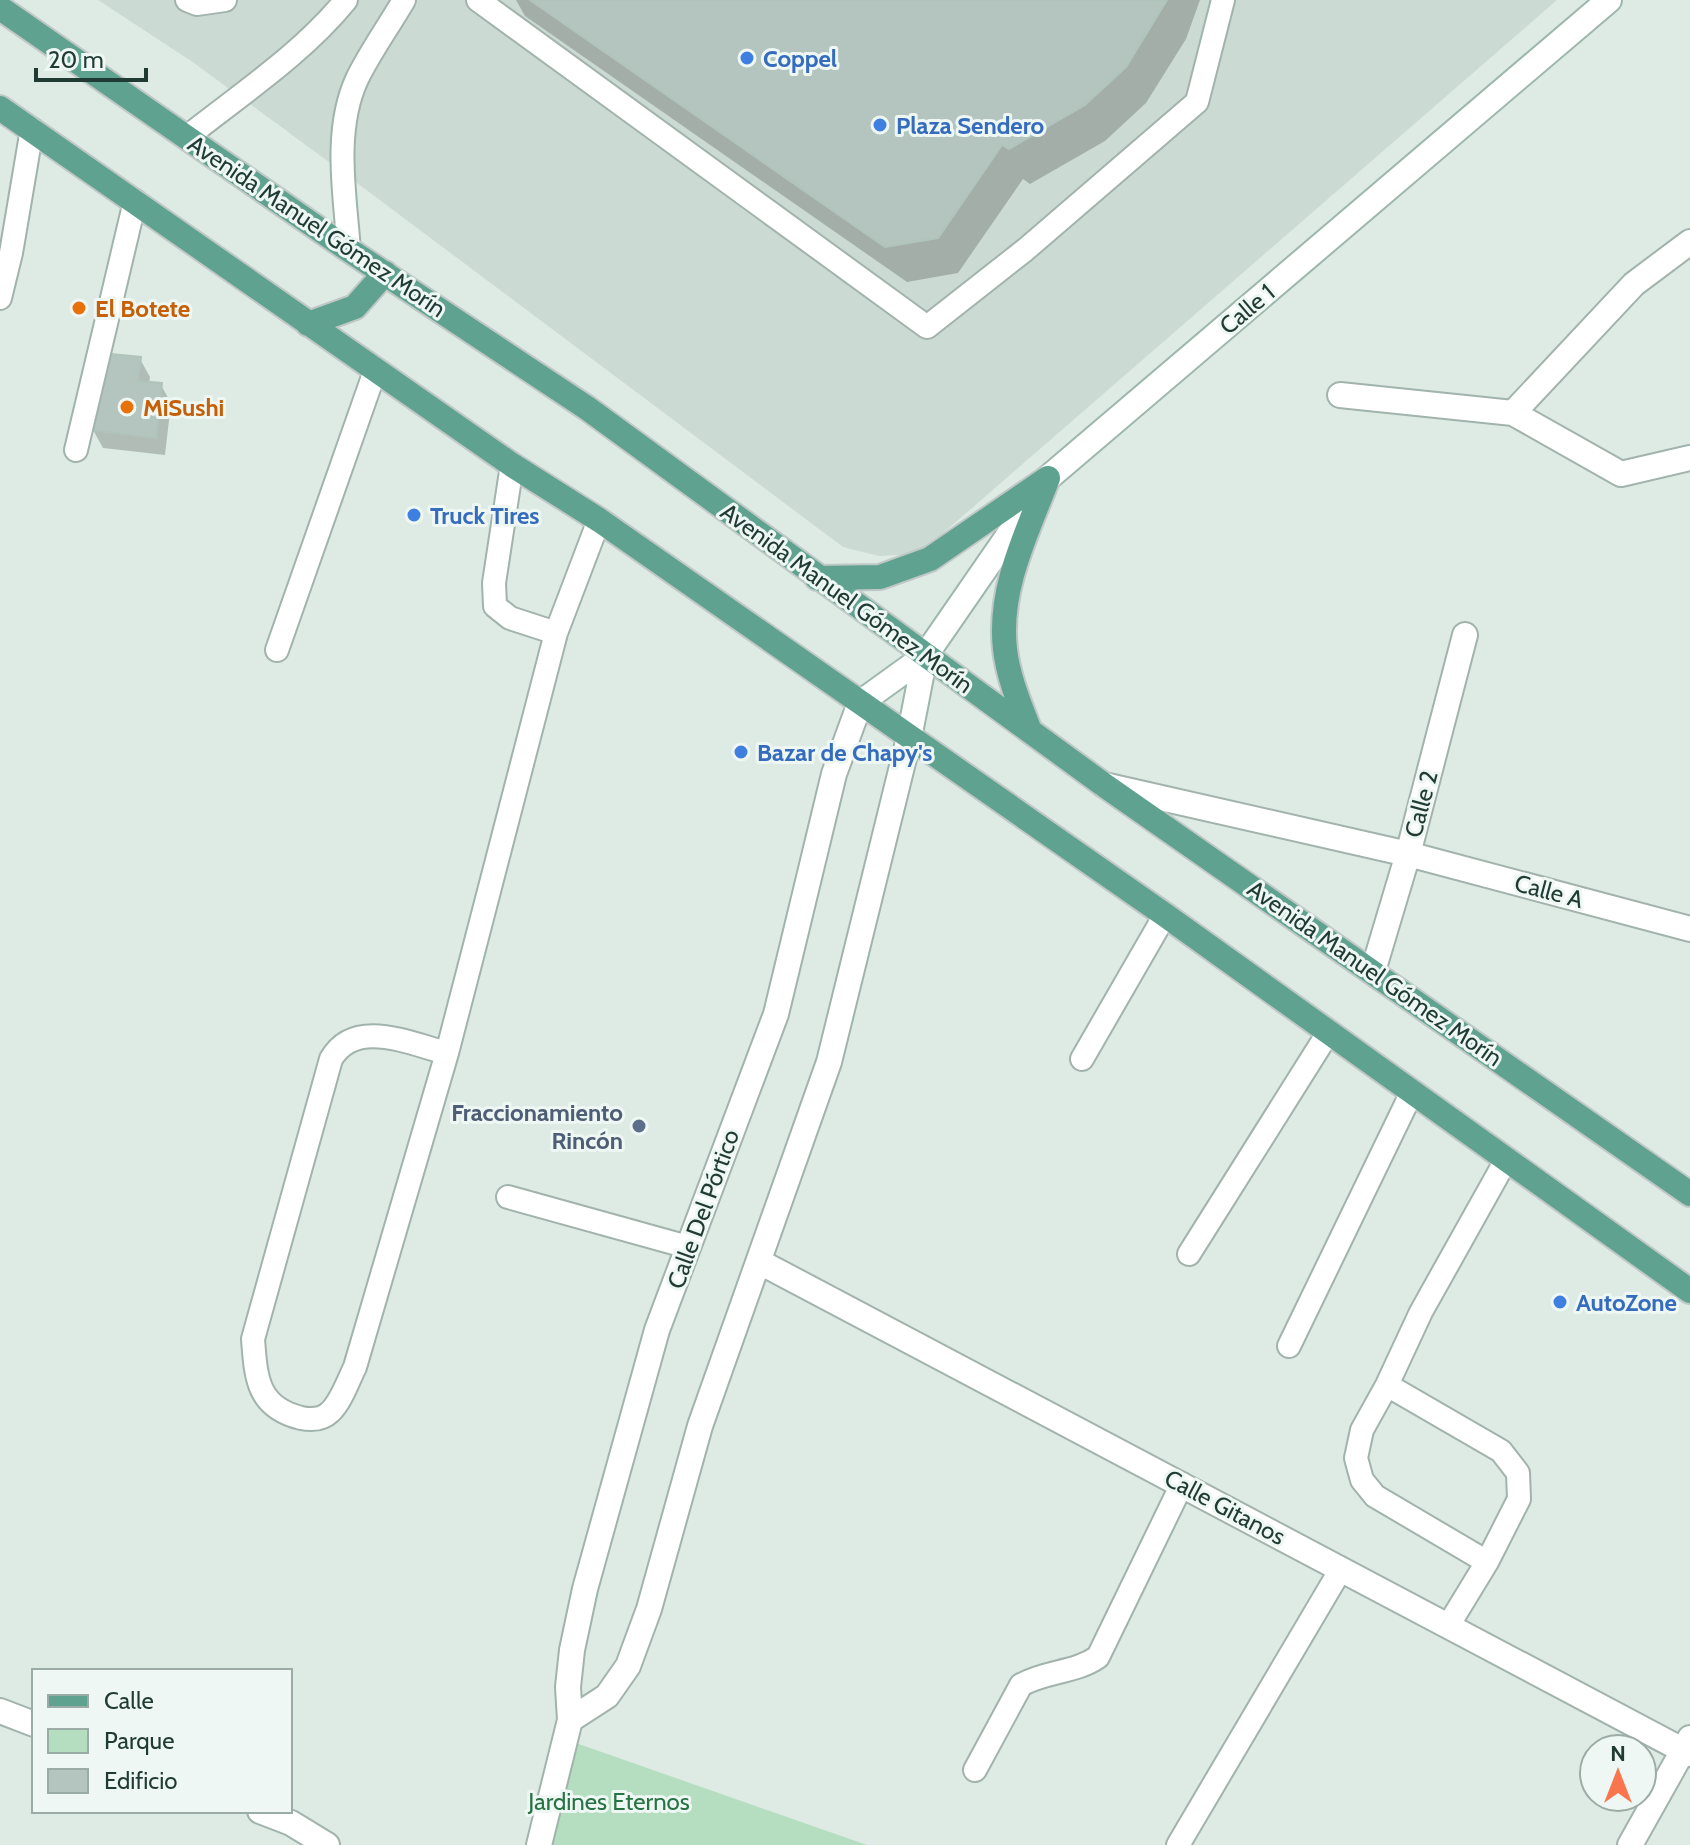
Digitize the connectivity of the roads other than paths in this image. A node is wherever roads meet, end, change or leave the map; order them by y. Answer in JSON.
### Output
{"nodes":[{"id":1,"x":187,"y":0,"type":"edge"},
{"id":2,"x":225,"y":0,"type":"edge"},
{"id":3,"x":346,"y":0,"type":"edge"},
{"id":4,"x":404,"y":0,"type":"edge"},
{"id":5,"x":478,"y":0,"type":"edge"},
{"id":6,"x":1223,"y":0,"type":"edge"},
{"id":7,"x":1598,"y":4,"type":"edge"},
{"id":8,"x":0,"y":8,"type":"edge"},
{"id":9,"x":0,"y":108,"type":"edge"},
{"id":10,"x":32,"y":129,"type":"junction"},
{"id":11,"x":187,"y":137,"type":"junction"},
{"id":12,"x":135,"y":201,"type":"junction"},
{"id":13,"x":1690,"y":242,"type":"edge"},
{"id":14,"x":349,"y":250,"type":"junction"},
{"id":15,"x":385,"y":273,"type":"junction"},
{"id":16,"x":0,"y":298,"type":"edge"},
{"id":17,"x":308,"y":324,"type":"junction"},
{"id":18,"x":375,"y":371,"type":"junction"},
{"id":19,"x":1340,"y":395,"type":"dead end"},
{"id":20,"x":1513,"y":413,"type":"junction"},
{"id":21,"x":76,"y":450,"type":"dead end"},
{"id":22,"x":1690,"y":458,"type":"edge"},
{"id":23,"x":512,"y":465,"type":"junction"},
{"id":24,"x":1048,"y":478,"type":"junction"},
{"id":25,"x":599,"y":520,"type":"junction"},
{"id":26,"x":817,"y":578,"type":"junction"},
{"id":27,"x":556,"y":633,"type":"junction"},
{"id":28,"x":1465,"y":635,"type":"dead end"},
{"id":29,"x":277,"y":650,"type":"dead end"},
{"id":30,"x":925,"y":656,"type":"junction"},
{"id":31,"x":860,"y":703,"type":"junction"},
{"id":32,"x":1030,"y":731,"type":"junction"},
{"id":33,"x":909,"y":738,"type":"junction"},
{"id":34,"x":1104,"y":785,"type":"junction"},
{"id":35,"x":1408,"y":854,"type":"junction"},
{"id":36,"x":1165,"y":915,"type":"junction"},
{"id":37,"x":1690,"y":929,"type":"edge"},
{"id":38,"x":1373,"y":971,"type":"junction"},
{"id":39,"x":1328,"y":1033,"type":"junction"},
{"id":40,"x":447,"y":1053,"type":"junction"},
{"id":41,"x":1082,"y":1059,"type":"dead end"},
{"id":42,"x":1411,"y":1094,"type":"junction"},
{"id":43,"x":1506,"y":1160,"type":"junction"},
{"id":44,"x":1690,"y":1194,"type":"edge"},
{"id":45,"x":508,"y":1197,"type":"dead end"},
{"id":46,"x":688,"y":1247,"type":"junction"},
{"id":47,"x":1189,"y":1254,"type":"dead end"},
{"id":48,"x":760,"y":1262,"type":"junction"},
{"id":49,"x":1690,"y":1291,"type":"edge"},
{"id":50,"x":1289,"y":1346,"type":"dead end"},
{"id":51,"x":1387,"y":1385,"type":"junction"},
{"id":52,"x":1182,"y":1484,"type":"junction"},
{"id":53,"x":1487,"y":1562,"type":"junction"},
{"id":54,"x":1341,"y":1569,"type":"junction"},
{"id":55,"x":1448,"y":1626,"type":"junction"},
{"id":56,"x":0,"y":1711,"type":"edge"},
{"id":57,"x":570,"y":1720,"type":"junction"},
{"id":58,"x":32,"y":1723,"type":"edge"},
{"id":59,"x":1688,"y":1747,"type":"edge"},
{"id":60,"x":975,"y":1770,"type":"dead end"},
{"id":61,"x":265,"y":1813,"type":"edge"},
{"id":62,"x":327,"y":1845,"type":"edge"},
{"id":63,"x":539,"y":1845,"type":"edge"},
{"id":64,"x":1178,"y":1845,"type":"edge"},
{"id":65,"x":1630,"y":1845,"type":"edge"}],
"edges":[{"from":1,"to":2,"type":"lane"},
{"from":3,"to":11,"type":"lane"},
{"from":4,"to":14,"type":"lane"},
{"from":5,"to":6,"type":"lane"},
{"from":7,"to":24,"type":"street","name":"Calle 1"},
{"from":8,"to":11,"type":"main road","name":"Avenida Manuel Gómez Morín"},
{"from":9,"to":10,"type":"main road"},
{"from":10,"to":12,"type":"main road"},
{"from":10,"to":16,"type":"lane"},
{"from":11,"to":14,"type":"main road","name":"Avenida Manuel Gómez Morín"},
{"from":12,"to":17,"type":"main road"},
{"from":12,"to":21,"type":"lane"},
{"from":13,"to":20,"type":"street"},
{"from":14,"to":15,"type":"main road","name":"Avenida Manuel Gómez Morín"},
{"from":15,"to":17,"type":"main road"},
{"from":15,"to":26,"type":"main road","name":"Avenida Manuel Gómez Morín"},
{"from":17,"to":18,"type":"main road"},
{"from":18,"to":23,"type":"main road"},
{"from":18,"to":29,"type":"lane"},
{"from":19,"to":20,"type":"street"},
{"from":20,"to":22,"type":"street"},
{"from":23,"to":25,"type":"main road"},
{"from":23,"to":27,"type":"lane"},
{"from":24,"to":26,"type":"main road"},
{"from":24,"to":30,"type":"street","name":"Calle 1"},
{"from":24,"to":32,"type":"main road"},
{"from":25,"to":27,"type":"lane"},
{"from":25,"to":31,"type":"main road"},
{"from":26,"to":30,"type":"main road","name":"Avenida Manuel Gómez Morín"},
{"from":27,"to":40,"type":"lane"},
{"from":28,"to":35,"type":"street","name":"Calle 2"},
{"from":30,"to":31,"type":"street","name":"Calle 1"},
{"from":30,"to":32,"type":"main road","name":"Avenida Manuel Gómez Morín"},
{"from":30,"to":33,"type":"street","name":"Calle 1"},
{"from":31,"to":33,"type":"main road"},
{"from":31,"to":46,"type":"street","name":"Calle Del Pórtico"},
{"from":32,"to":34,"type":"main road","name":"Avenida Manuel Gómez Morín"},
{"from":33,"to":36,"type":"main road"},
{"from":33,"to":48,"type":"street"},
{"from":34,"to":35,"type":"street","name":"Calle A"},
{"from":34,"to":38,"type":"main road","name":"Avenida Manuel Gómez Morín"},
{"from":35,"to":37,"type":"street","name":"Calle A"},
{"from":35,"to":38,"type":"street","name":"Calle 2"},
{"from":36,"to":39,"type":"main road"},
{"from":36,"to":41,"type":"lane"},
{"from":38,"to":44,"type":"main road","name":"Avenida Manuel Gómez Morín"},
{"from":39,"to":42,"type":"main road"},
{"from":39,"to":47,"type":"lane"},
{"from":40,"to":40,"type":"lane"},
{"from":42,"to":43,"type":"main road"},
{"from":42,"to":50,"type":"lane"},
{"from":43,"to":49,"type":"main road"},
{"from":43,"to":51,"type":"lane"},
{"from":45,"to":46,"type":"lane"},
{"from":46,"to":57,"type":"street","name":"Calle Del Pórtico"},
{"from":48,"to":52,"type":"street","name":"Calle Gitanos"},
{"from":48,"to":57,"type":"street"},
{"from":51,"to":53,"type":"lane"},
{"from":51,"to":53,"type":"lane"},
{"from":52,"to":54,"type":"street","name":"Calle Gitanos"},
{"from":52,"to":60,"type":"lane"},
{"from":53,"to":55,"type":"lane"},
{"from":54,"to":55,"type":"street","name":"Calle Gitanos"},
{"from":54,"to":64,"type":"lane"},
{"from":55,"to":59,"type":"street","name":"Calle Gitanos"},
{"from":56,"to":58,"type":"street"},
{"from":57,"to":63,"type":"street","name":"Calle Del Pórtico"},
{"from":59,"to":65,"type":"street"},
{"from":61,"to":62,"type":"street"}]}
